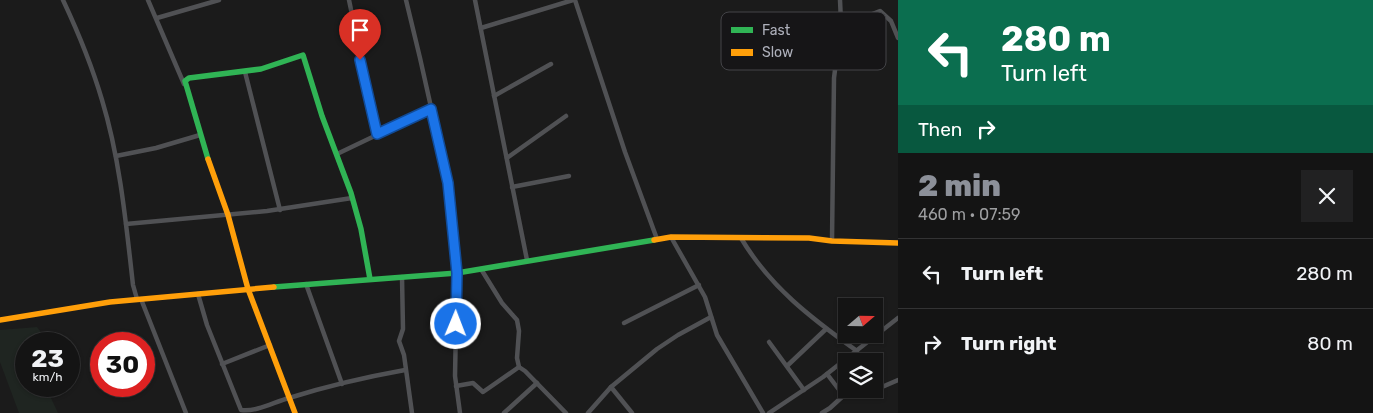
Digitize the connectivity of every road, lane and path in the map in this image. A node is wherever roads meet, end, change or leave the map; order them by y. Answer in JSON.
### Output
{"nodes":[{"id":1,"x":63,"y":0,"type":"edge"},
{"id":2,"x":148,"y":0,"type":"edge"},
{"id":3,"x":216,"y":0,"type":"edge"},
{"id":4,"x":349,"y":0,"type":"edge"},
{"id":5,"x":406,"y":0,"type":"edge"},
{"id":6,"x":475,"y":0,"type":"edge"},
{"id":7,"x":574,"y":0,"type":"edge"},
{"id":8,"x":886,"y":16,"type":"edge"},
{"id":9,"x":156,"y":18,"type":"junction"},
{"id":10,"x":481,"y":28,"type":"junction"},
{"id":11,"x":898,"y":38,"type":"edge"},
{"id":12,"x":552,"y":64,"type":"dead end"},
{"id":13,"x":835,"y":70,"type":"edge"},
{"id":14,"x":245,"y":72,"type":"junction"},
{"id":15,"x":185,"y":85,"type":"junction"},
{"id":16,"x":494,"y":96,"type":"junction"},
{"id":17,"x":431,"y":109,"type":"junction"},
{"id":18,"x":566,"y":116,"type":"dead end"},
{"id":19,"x":377,"y":134,"type":"junction"},
{"id":20,"x":200,"y":135,"type":"junction"},
{"id":21,"x":337,"y":154,"type":"junction"},
{"id":22,"x":116,"y":156,"type":"junction"},
{"id":23,"x":507,"y":158,"type":"junction"},
{"id":24,"x":569,"y":176,"type":"dead end"},
{"id":25,"x":512,"y":187,"type":"junction"},
{"id":26,"x":352,"y":198,"type":"junction"},
{"id":27,"x":280,"y":210,"type":"junction"},
{"id":28,"x":228,"y":215,"type":"junction"},
{"id":29,"x":126,"y":224,"type":"junction"},
{"id":30,"x":671,"y":237,"type":"junction"},
{"id":31,"x":741,"y":238,"type":"junction"},
{"id":32,"x":657,"y":239,"type":"junction"},
{"id":33,"x":832,"y":240,"type":"junction"},
{"id":34,"x":898,"y":243,"type":"edge"},
{"id":35,"x":527,"y":260,"type":"junction"},
{"id":36,"x":481,"y":269,"type":"junction"},
{"id":37,"x":457,"y":273,"type":"junction"},
{"id":38,"x":402,"y":277,"type":"junction"},
{"id":39,"x":370,"y":279,"type":"junction"},
{"id":40,"x":306,"y":284,"type":"junction"},
{"id":41,"x":699,"y":285,"type":"junction"},
{"id":42,"x":248,"y":289,"type":"junction"},
{"id":43,"x":198,"y":294,"type":"junction"},
{"id":44,"x":139,"y":299,"type":"junction"},
{"id":45,"x":712,"y":317,"type":"junction"},
{"id":46,"x":898,"y":318,"type":"edge"},
{"id":47,"x":0,"y":320,"type":"edge"},
{"id":48,"x":624,"y":323,"type":"dead end"},
{"id":49,"x":826,"y":329,"type":"junction"},
{"id":50,"x":769,"y":342,"type":"dead end"},
{"id":51,"x":270,"y":345,"type":"junction"},
{"id":52,"x":857,"y":351,"type":"junction"},
{"id":53,"x":222,"y":364,"type":"junction"},
{"id":54,"x":787,"y":366,"type":"junction"},
{"id":55,"x":519,"y":367,"type":"junction"},
{"id":56,"x":405,"y":370,"type":"junction"},
{"id":57,"x":827,"y":374,"type":"junction"},
{"id":58,"x":898,"y":380,"type":"edge"},
{"id":59,"x":537,"y":383,"type":"junction"},
{"id":60,"x":342,"y":384,"type":"junction"},
{"id":61,"x":456,"y":386,"type":"junction"},
{"id":62,"x":883,"y":386,"type":"edge"},
{"id":63,"x":611,"y":387,"type":"junction"},
{"id":64,"x":838,"y":388,"type":"edge"},
{"id":65,"x":804,"y":390,"type":"junction"},
{"id":66,"x":289,"y":398,"type":"junction"},
{"id":67,"x":841,"y":398,"type":"edge"},
{"id":68,"x":186,"y":413,"type":"edge"},
{"id":69,"x":294,"y":413,"type":"edge"},
{"id":70,"x":412,"y":413,"type":"edge"},
{"id":71,"x":460,"y":413,"type":"edge"},
{"id":72,"x":504,"y":413,"type":"edge"},
{"id":73,"x":566,"y":413,"type":"edge"},
{"id":74,"x":588,"y":413,"type":"edge"},
{"id":75,"x":632,"y":413,"type":"edge"},
{"id":76,"x":763,"y":413,"type":"edge"},
{"id":77,"x":769,"y":413,"type":"edge"},
{"id":78,"x":822,"y":413,"type":"edge"}],
"edges":[{"from":1,"to":22,"type":"street"},
{"from":2,"to":9,"type":"street"},
{"from":3,"to":9,"type":"street"},
{"from":4,"to":19,"type":"street"},
{"from":5,"to":17,"type":"street"},
{"from":6,"to":10,"type":"street"},
{"from":7,"to":10,"type":"street"},
{"from":7,"to":32,"type":"street"},
{"from":8,"to":11,"type":"street"},
{"from":9,"to":15,"type":"street"},
{"from":10,"to":16,"type":"street"},
{"from":12,"to":16,"type":"street"},
{"from":13,"to":33,"type":"street"},
{"from":14,"to":15,"type":"street"},
{"from":14,"to":21,"type":"street"},
{"from":14,"to":27,"type":"street"},
{"from":15,"to":20,"type":"street"},
{"from":16,"to":23,"type":"street"},
{"from":17,"to":19,"type":"street"},
{"from":17,"to":37,"type":"street"},
{"from":18,"to":23,"type":"street"},
{"from":19,"to":21,"type":"street"},
{"from":20,"to":22,"type":"street"},
{"from":20,"to":28,"type":"street"},
{"from":21,"to":26,"type":"street"},
{"from":22,"to":29,"type":"street"},
{"from":23,"to":25,"type":"street"},
{"from":24,"to":25,"type":"street"},
{"from":25,"to":35,"type":"street"},
{"from":26,"to":27,"type":"street"},
{"from":26,"to":39,"type":"street"},
{"from":27,"to":28,"type":"street"},
{"from":28,"to":29,"type":"street"},
{"from":28,"to":42,"type":"street"},
{"from":29,"to":44,"type":"street"},
{"from":30,"to":31,"type":"street"},
{"from":30,"to":32,"type":"street"},
{"from":30,"to":41,"type":"street"},
{"from":31,"to":33,"type":"street"},
{"from":31,"to":49,"type":"street"},
{"from":32,"to":35,"type":"street"},
{"from":33,"to":34,"type":"street"},
{"from":35,"to":36,"type":"street"},
{"from":36,"to":37,"type":"street"},
{"from":36,"to":55,"type":"street"},
{"from":37,"to":38,"type":"street"},
{"from":37,"to":61,"type":"street"},
{"from":38,"to":39,"type":"street"},
{"from":38,"to":56,"type":"street"},
{"from":39,"to":40,"type":"street"},
{"from":40,"to":42,"type":"street"},
{"from":40,"to":60,"type":"street"},
{"from":41,"to":45,"type":"street"},
{"from":41,"to":48,"type":"street"},
{"from":42,"to":43,"type":"street"},
{"from":42,"to":51,"type":"street"},
{"from":43,"to":44,"type":"street"},
{"from":43,"to":53,"type":"street"},
{"from":44,"to":47,"type":"street"},
{"from":44,"to":68,"type":"street"},
{"from":45,"to":63,"type":"street"},
{"from":45,"to":76,"type":"street"},
{"from":46,"to":52,"type":"street"},
{"from":49,"to":52,"type":"street"},
{"from":49,"to":54,"type":"street"},
{"from":50,"to":54,"type":"street"},
{"from":51,"to":53,"type":"street"},
{"from":51,"to":66,"type":"street"},
{"from":52,"to":57,"type":"street"},
{"from":53,"to":66,"type":"street"},
{"from":54,"to":65,"type":"street"},
{"from":55,"to":59,"type":"street"},
{"from":55,"to":61,"type":"street"},
{"from":56,"to":60,"type":"street"},
{"from":56,"to":70,"type":"street"},
{"from":57,"to":64,"type":"street"},
{"from":57,"to":65,"type":"street"},
{"from":58,"to":62,"type":"street"},
{"from":59,"to":72,"type":"street"},
{"from":59,"to":73,"type":"street"},
{"from":60,"to":66,"type":"street"},
{"from":61,"to":71,"type":"street"},
{"from":63,"to":74,"type":"street"},
{"from":63,"to":75,"type":"street"},
{"from":65,"to":77,"type":"street"},
{"from":66,"to":69,"type":"street"},
{"from":67,"to":78,"type":"street"}]}
